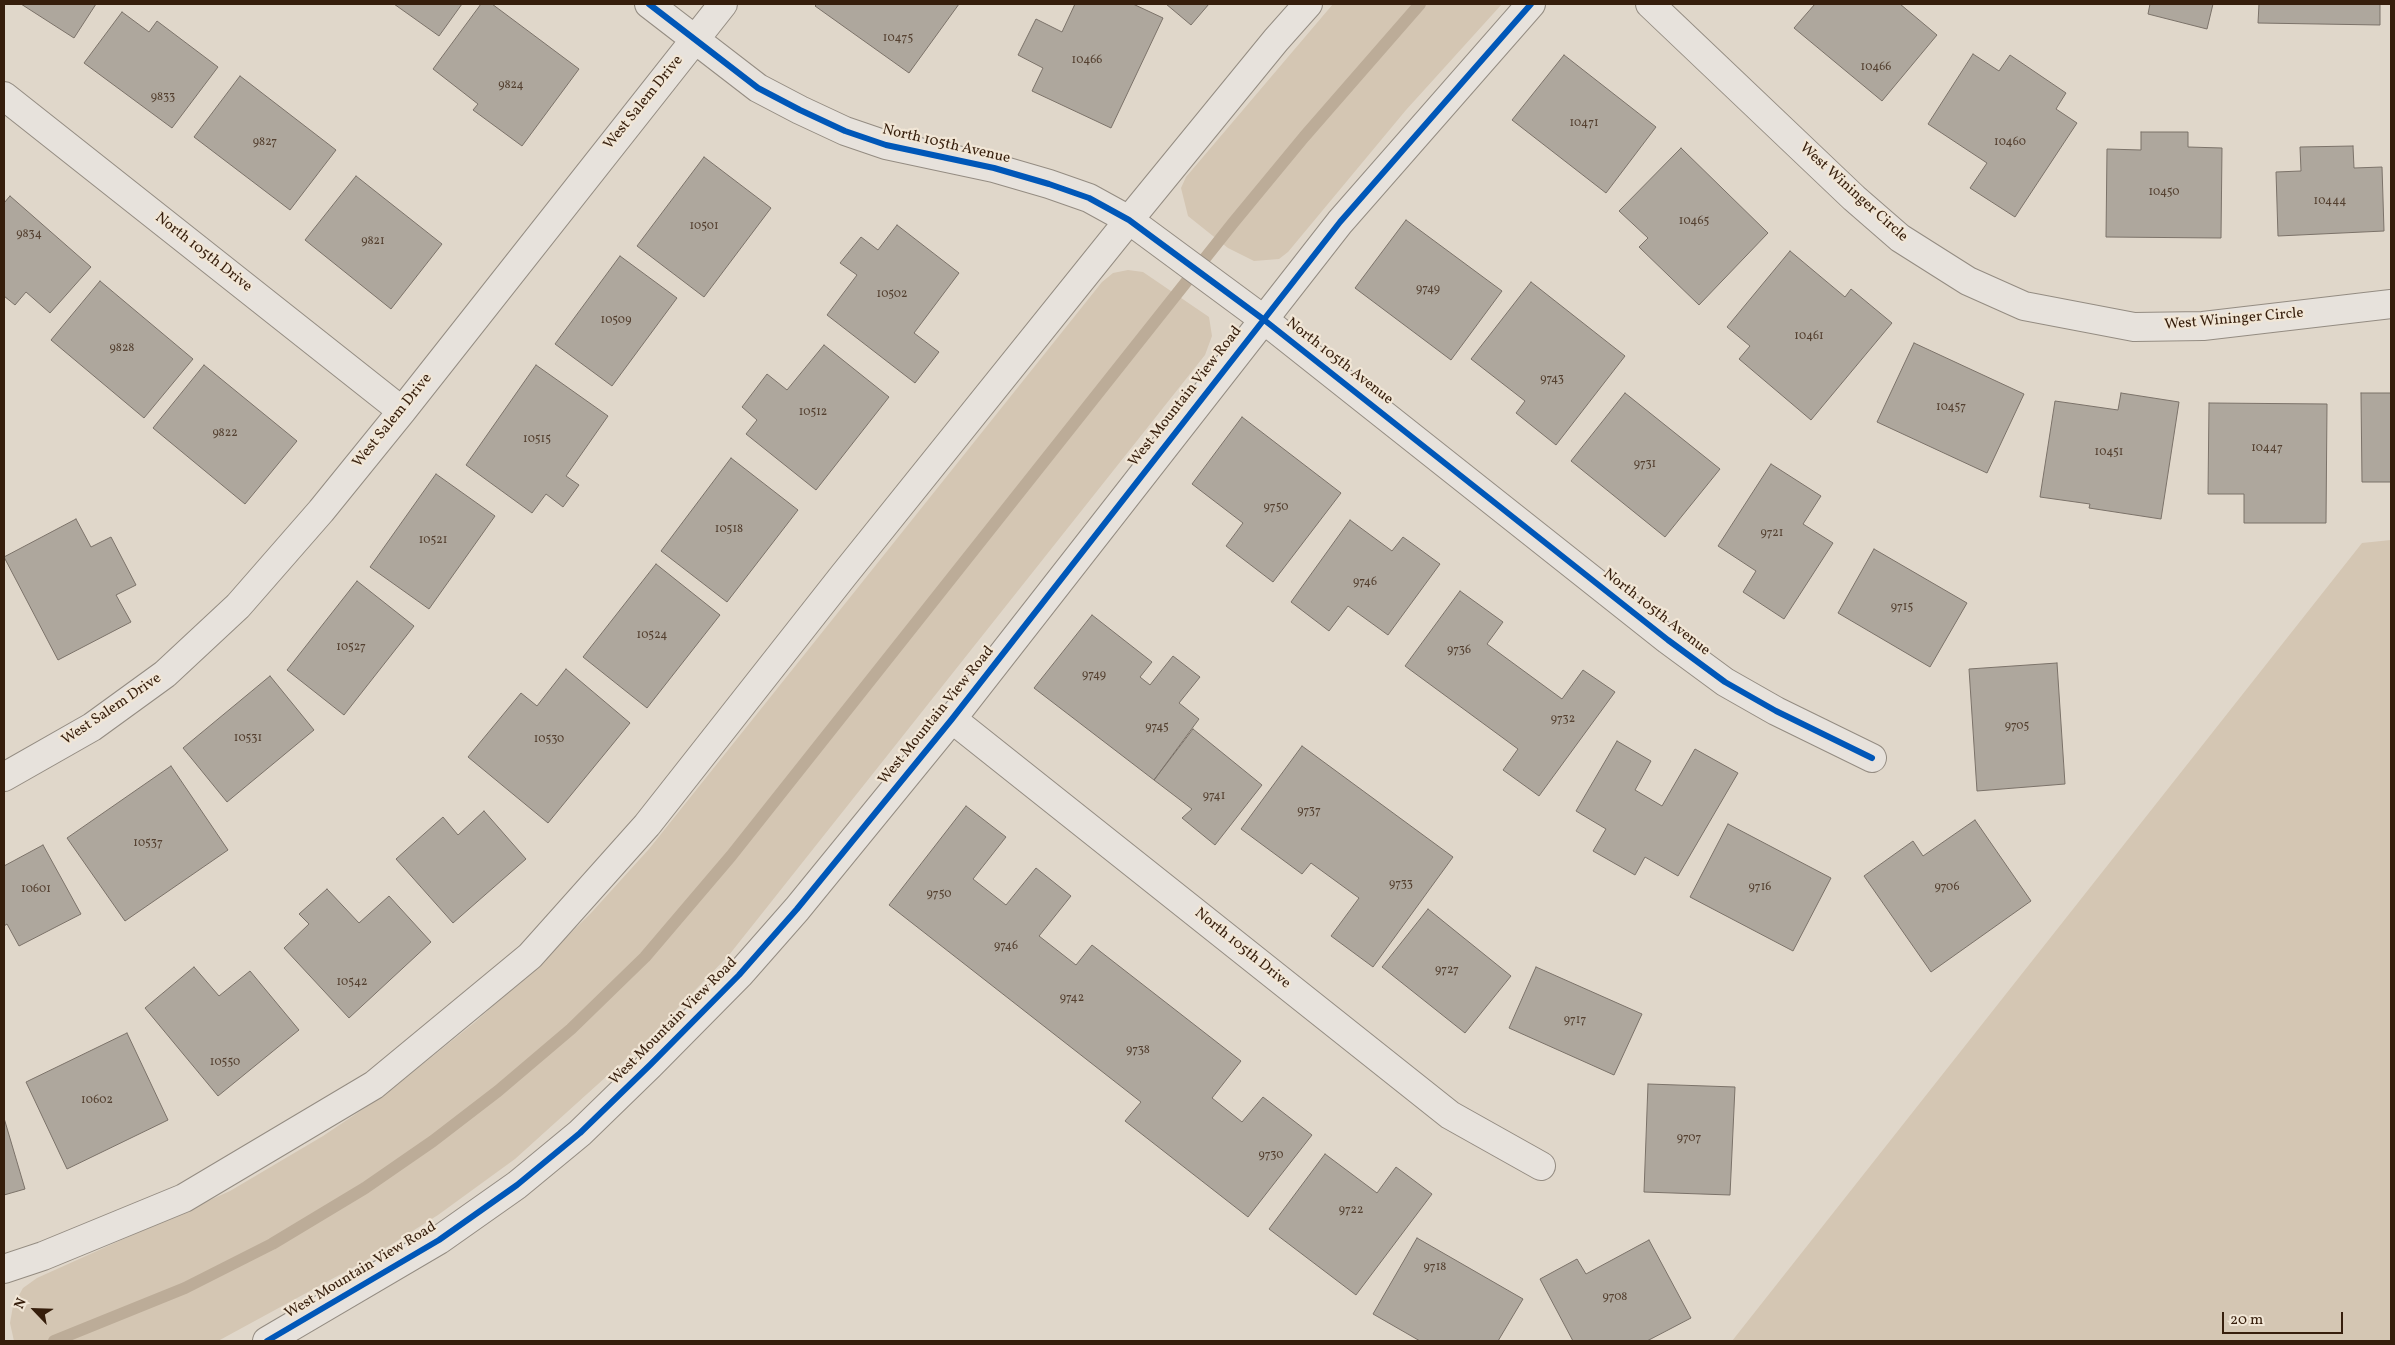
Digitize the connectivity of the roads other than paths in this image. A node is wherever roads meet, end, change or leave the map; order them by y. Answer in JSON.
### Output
{"nodes":[{"id":1,"x":649,"y":4,"type":"edge"},
{"id":2,"x":723,"y":4,"type":"edge"},
{"id":3,"x":1308,"y":4,"type":"edge"},
{"id":4,"x":1531,"y":4,"type":"edge"},
{"id":5,"x":1650,"y":4,"type":"edge"},
{"id":6,"x":694,"y":40,"type":"junction"},
{"id":7,"x":4,"y":96,"type":"edge"},
{"id":8,"x":1129,"y":220,"type":"junction"},
{"id":9,"x":2391,"y":304,"type":"edge"},
{"id":10,"x":1263,"y":319,"type":"junction"},
{"id":11,"x":402,"y":411,"type":"junction"},
{"id":12,"x":952,"y":719,"type":"junction"},
{"id":13,"x":1872,"y":758,"type":"dead end"},
{"id":14,"x":4,"y":777,"type":"edge"},
{"id":15,"x":1541,"y":1166,"type":"dead end"},
{"id":16,"x":4,"y":1269,"type":"edge"},
{"id":17,"x":266,"y":1341,"type":"edge"}],
"edges":[{"from":1,"to":6,"type":"street","name":"North 105th Avenue"},
{"from":2,"to":6,"type":"street","name":"West Salem Drive"},
{"from":3,"to":8,"type":"street"},
{"from":4,"to":10,"type":"street","name":"West Mountain View Road"},
{"from":5,"to":9,"type":"street","name":"West Wininger Circle"},
{"from":6,"to":8,"type":"street","name":"North 105th Avenue"},
{"from":6,"to":11,"type":"street","name":"West Salem Drive"},
{"from":7,"to":11,"type":"street","name":"North 105th Drive"},
{"from":8,"to":10,"type":"street","name":"North 105th Avenue"},
{"from":8,"to":16,"type":"street"},
{"from":10,"to":12,"type":"street","name":"West Mountain View Road"},
{"from":10,"to":13,"type":"street","name":"North 105th Avenue"},
{"from":11,"to":14,"type":"street","name":"West Salem Drive"},
{"from":12,"to":15,"type":"street","name":"North 105th Drive"},
{"from":12,"to":17,"type":"street","name":"West Mountain View Road"}]}
